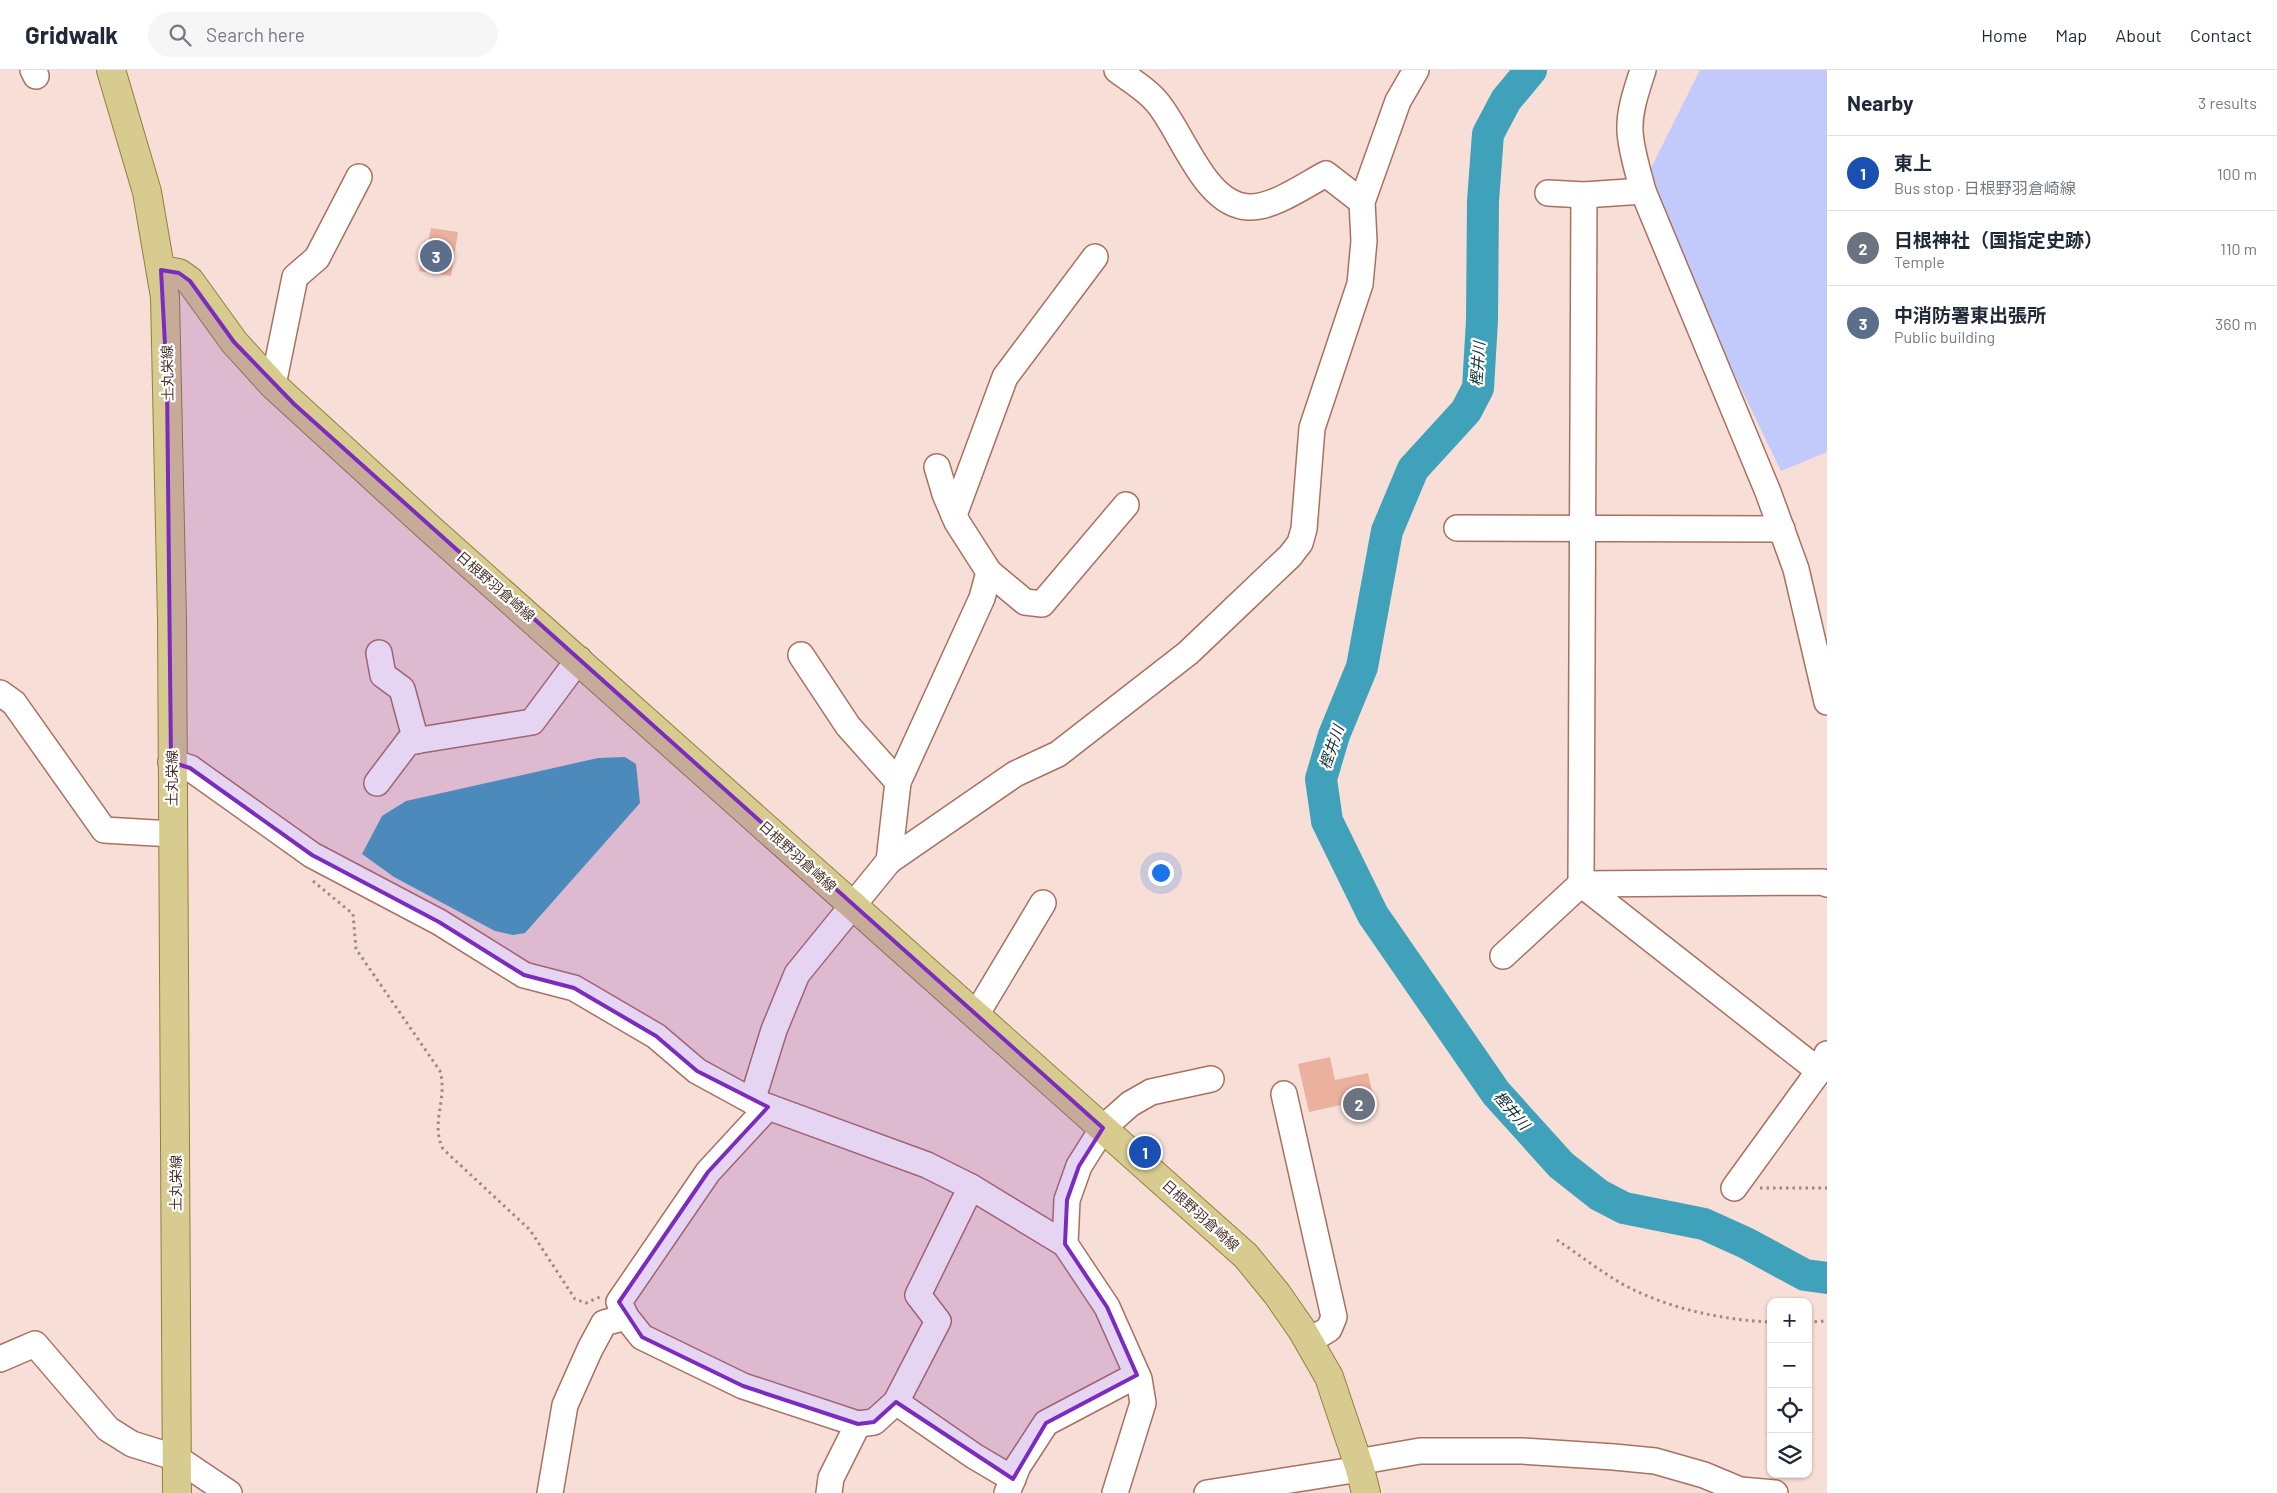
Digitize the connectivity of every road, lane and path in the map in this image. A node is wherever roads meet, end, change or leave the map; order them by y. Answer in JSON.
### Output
{"nodes":[{"id":1,"x":110,"y":70,"type":"edge"},
{"id":2,"x":1117,"y":70,"type":"edge"},
{"id":3,"x":1416,"y":70,"type":"edge"},
{"id":4,"x":1643,"y":70,"type":"edge"},
{"id":5,"x":359,"y":177,"type":"dead end"},
{"id":6,"x":1643,"y":191,"type":"junction"},
{"id":7,"x":1548,"y":193,"type":"dead end"},
{"id":8,"x":1584,"y":195,"type":"junction"},
{"id":9,"x":1362,"y":202,"type":"junction"},
{"id":10,"x":1095,"y":257,"type":"dead end"},
{"id":11,"x":161,"y":270,"type":"junction"},
{"id":12,"x":273,"y":385,"type":"junction"},
{"id":13,"x":937,"y":467,"type":"dead end"},
{"id":14,"x":1126,"y":504,"type":"dead end"},
{"id":15,"x":954,"y":515,"type":"junction"},
{"id":16,"x":1583,"y":527,"type":"junction"},
{"id":17,"x":1457,"y":528,"type":"dead end"},
{"id":18,"x":1782,"y":529,"type":"junction"},
{"id":19,"x":988,"y":572,"type":"junction"},
{"id":20,"x":379,"y":653,"type":"dead end"},
{"id":21,"x":801,"y":655,"type":"dead end"},
{"id":22,"x":579,"y":659,"type":"junction"},
{"id":23,"x":0,"y":692,"type":"edge"},
{"id":24,"x":1827,"y":702,"type":"edge"},
{"id":25,"x":416,"y":741,"type":"junction"},
{"id":26,"x":171,"y":762,"type":"junction"},
{"id":27,"x":898,"y":782,"type":"junction"},
{"id":28,"x":377,"y":783,"type":"dead end"},
{"id":29,"x":172,"y":834,"type":"junction"},
{"id":30,"x":312,"y":855,"type":"junction"},
{"id":31,"x":889,"y":861,"type":"junction"},
{"id":32,"x":1581,"y":884,"type":"junction"},
{"id":33,"x":1827,"y":884,"type":"edge"},
{"id":34,"x":1043,"y":902,"type":"dead end"},
{"id":35,"x":852,"y":905,"type":"junction"},
{"id":36,"x":1503,"y":956,"type":"dead end"},
{"id":37,"x":976,"y":1015,"type":"junction"},
{"id":38,"x":1823,"y":1063,"type":"edge"},
{"id":39,"x":1211,"y":1079,"type":"dead end"},
{"id":40,"x":1284,"y":1094,"type":"dead end"},
{"id":41,"x":760,"y":1104,"type":"junction"},
{"id":42,"x":1103,"y":1128,"type":"junction"},
{"id":43,"x":972,"y":1187,"type":"junction"},
{"id":44,"x":1734,"y":1188,"type":"joint"},
{"id":45,"x":1827,"y":1188,"type":"edge"},
{"id":46,"x":1557,"y":1240,"type":"dead end"},
{"id":47,"x":1065,"y":1244,"type":"junction"},
{"id":48,"x":622,"y":1310,"type":"junction"},
{"id":49,"x":1827,"y":1321,"type":"edge"},
{"id":50,"x":1767,"y":1322,"type":"edge"},
{"id":51,"x":1812,"y":1322,"type":"edge"},
{"id":52,"x":1309,"y":1341,"type":"junction"},
{"id":53,"x":0,"y":1359,"type":"edge"},
{"id":54,"x":1137,"y":1375,"type":"junction"},
{"id":55,"x":896,"y":1402,"type":"junction"},
{"id":56,"x":858,"y":1424,"type":"junction"},
{"id":57,"x":177,"y":1458,"type":"junction"},
{"id":58,"x":1361,"y":1474,"type":"edge"},
{"id":59,"x":1010,"y":1486,"type":"edge"},
{"id":60,"x":177,"y":1493,"type":"edge"},
{"id":61,"x":229,"y":1493,"type":"edge"},
{"id":62,"x":550,"y":1493,"type":"edge"},
{"id":63,"x":829,"y":1493,"type":"edge"},
{"id":64,"x":1115,"y":1493,"type":"edge"},
{"id":65,"x":1207,"y":1493,"type":"edge"},
{"id":66,"x":1775,"y":1493,"type":"edge"}],
"edges":[{"from":1,"to":11,"type":"main road","name":"土丸栄線"},
{"from":2,"to":9,"type":"street"},
{"from":3,"to":9,"type":"street"},
{"from":4,"to":6,"type":"street"},
{"from":5,"to":12,"type":"street"},
{"from":6,"to":8,"type":"street"},
{"from":6,"to":18,"type":"street"},
{"from":7,"to":8,"type":"street"},
{"from":8,"to":16,"type":"street"},
{"from":9,"to":31,"type":"street"},
{"from":10,"to":15,"type":"street"},
{"from":11,"to":12,"type":"main road","name":"日根野羽倉崎線"},
{"from":11,"to":26,"type":"main road","name":"土丸栄線"},
{"from":12,"to":22,"type":"main road","name":"日根野羽倉崎線"},
{"from":13,"to":15,"type":"street"},
{"from":14,"to":19,"type":"street"},
{"from":15,"to":19,"type":"street"},
{"from":16,"to":17,"type":"street"},
{"from":16,"to":18,"type":"street"},
{"from":16,"to":32,"type":"street"},
{"from":18,"to":24,"type":"street"},
{"from":19,"to":27,"type":"street"},
{"from":20,"to":25,"type":"street"},
{"from":21,"to":27,"type":"street"},
{"from":22,"to":25,"type":"street"},
{"from":22,"to":35,"type":"main road","name":"日根野羽倉崎線"},
{"from":23,"to":29,"type":"street"},
{"from":25,"to":28,"type":"street"},
{"from":26,"to":29,"type":"main road","name":"土丸栄線"},
{"from":26,"to":30,"type":"street"},
{"from":27,"to":31,"type":"street"},
{"from":29,"to":57,"type":"main road","name":"土丸栄線"},
{"from":30,"to":41,"type":"street"},
{"from":30,"to":48,"type":"path"},
{"from":31,"to":35,"type":"street"},
{"from":32,"to":33,"type":"street"},
{"from":32,"to":36,"type":"street"},
{"from":32,"to":38,"type":"street"},
{"from":34,"to":37,"type":"street"},
{"from":35,"to":37,"type":"main road","name":"日根野羽倉崎線"},
{"from":35,"to":41,"type":"street"},
{"from":37,"to":42,"type":"main road","name":"日根野羽倉崎線"},
{"from":38,"to":44,"type":"street"},
{"from":39,"to":42,"type":"street"},
{"from":40,"to":52,"type":"street"},
{"from":41,"to":43,"type":"street"},
{"from":41,"to":48,"type":"street"},
{"from":42,"to":47,"type":"street"},
{"from":42,"to":52,"type":"main road","name":"日根野羽倉崎線"},
{"from":43,"to":47,"type":"street"},
{"from":43,"to":55,"type":"street"},
{"from":44,"to":45,"type":"path"},
{"from":46,"to":50,"type":"path"},
{"from":47,"to":54,"type":"street"},
{"from":48,"to":56,"type":"street"},
{"from":48,"to":62,"type":"street"},
{"from":49,"to":51,"type":"path"},
{"from":52,"to":58,"type":"main road","name":"日根野羽倉崎線"},
{"from":53,"to":57,"type":"street"},
{"from":54,"to":59,"type":"street"},
{"from":54,"to":64,"type":"street"},
{"from":55,"to":56,"type":"street"},
{"from":55,"to":59,"type":"street"},
{"from":56,"to":63,"type":"street"},
{"from":57,"to":60,"type":"main road","name":"土丸栄線"},
{"from":57,"to":61,"type":"street"},
{"from":58,"to":65,"type":"street"},
{"from":58,"to":66,"type":"street"}]}
